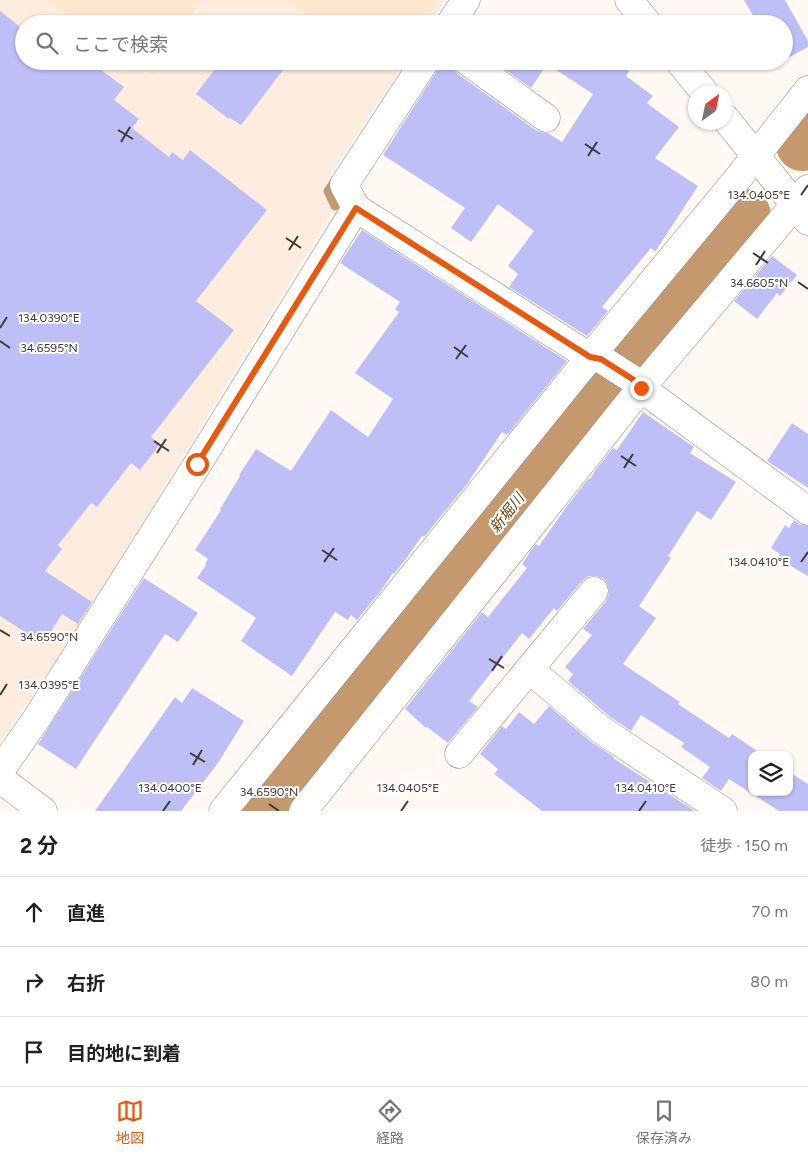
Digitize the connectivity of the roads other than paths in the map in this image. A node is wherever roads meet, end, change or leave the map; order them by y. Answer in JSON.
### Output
{"nodes":[{"id":1,"x":466,"y":0,"type":"edge"},
{"id":2,"x":629,"y":0,"type":"edge"},
{"id":3,"x":456,"y":15,"type":"edge"},
{"id":4,"x":641,"y":15,"type":"edge"},
{"id":5,"x":419,"y":70,"type":"edge"},
{"id":6,"x":479,"y":70,"type":"edge"},
{"id":7,"x":686,"y":70,"type":"edge"},
{"id":8,"x":698,"y":85,"type":"edge"},
{"id":9,"x":808,"y":90,"type":"edge"},
{"id":10,"x":546,"y":118,"type":"dead end"},
{"id":11,"x":733,"y":128,"type":"edge"},
{"id":12,"x":755,"y":156,"type":"junction"},
{"id":13,"x":804,"y":205,"type":"edge"},
{"id":14,"x":356,"y":208,"type":"junction"},
{"id":15,"x":596,"y":358,"type":"junction"},
{"id":16,"x":639,"y":385,"type":"junction"},
{"id":17,"x":808,"y":511,"type":"edge"},
{"id":18,"x":594,"y":591,"type":"dead end"},
{"id":19,"x":529,"y":669,"type":"junction"},
{"id":20,"x":458,"y":754,"type":"dead end"},
{"id":21,"x":0,"y":771,"type":"edge"},
{"id":22,"x":0,"y":779,"type":"edge"},
{"id":23,"x":43,"y":811,"type":"edge"},
{"id":24,"x":223,"y":811,"type":"edge"},
{"id":25,"x":303,"y":811,"type":"edge"},
{"id":26,"x":723,"y":811,"type":"edge"}],
"edges":[{"from":1,"to":3,"type":"street"},
{"from":2,"to":4,"type":"street"},
{"from":5,"to":14,"type":"street"},
{"from":6,"to":10,"type":"street"},
{"from":7,"to":8,"type":"street"},
{"from":9,"to":12,"type":"street"},
{"from":11,"to":12,"type":"street"},
{"from":12,"to":13,"type":"street"},
{"from":12,"to":15,"type":"street"},
{"from":13,"to":16,"type":"street"},
{"from":14,"to":15,"type":"street"},
{"from":14,"to":21,"type":"street"},
{"from":15,"to":16,"type":"street"},
{"from":15,"to":24,"type":"street"},
{"from":16,"to":17,"type":"street"},
{"from":16,"to":25,"type":"street"},
{"from":18,"to":19,"type":"street"},
{"from":19,"to":20,"type":"street"},
{"from":19,"to":26,"type":"street"},
{"from":22,"to":23,"type":"street"}]}
